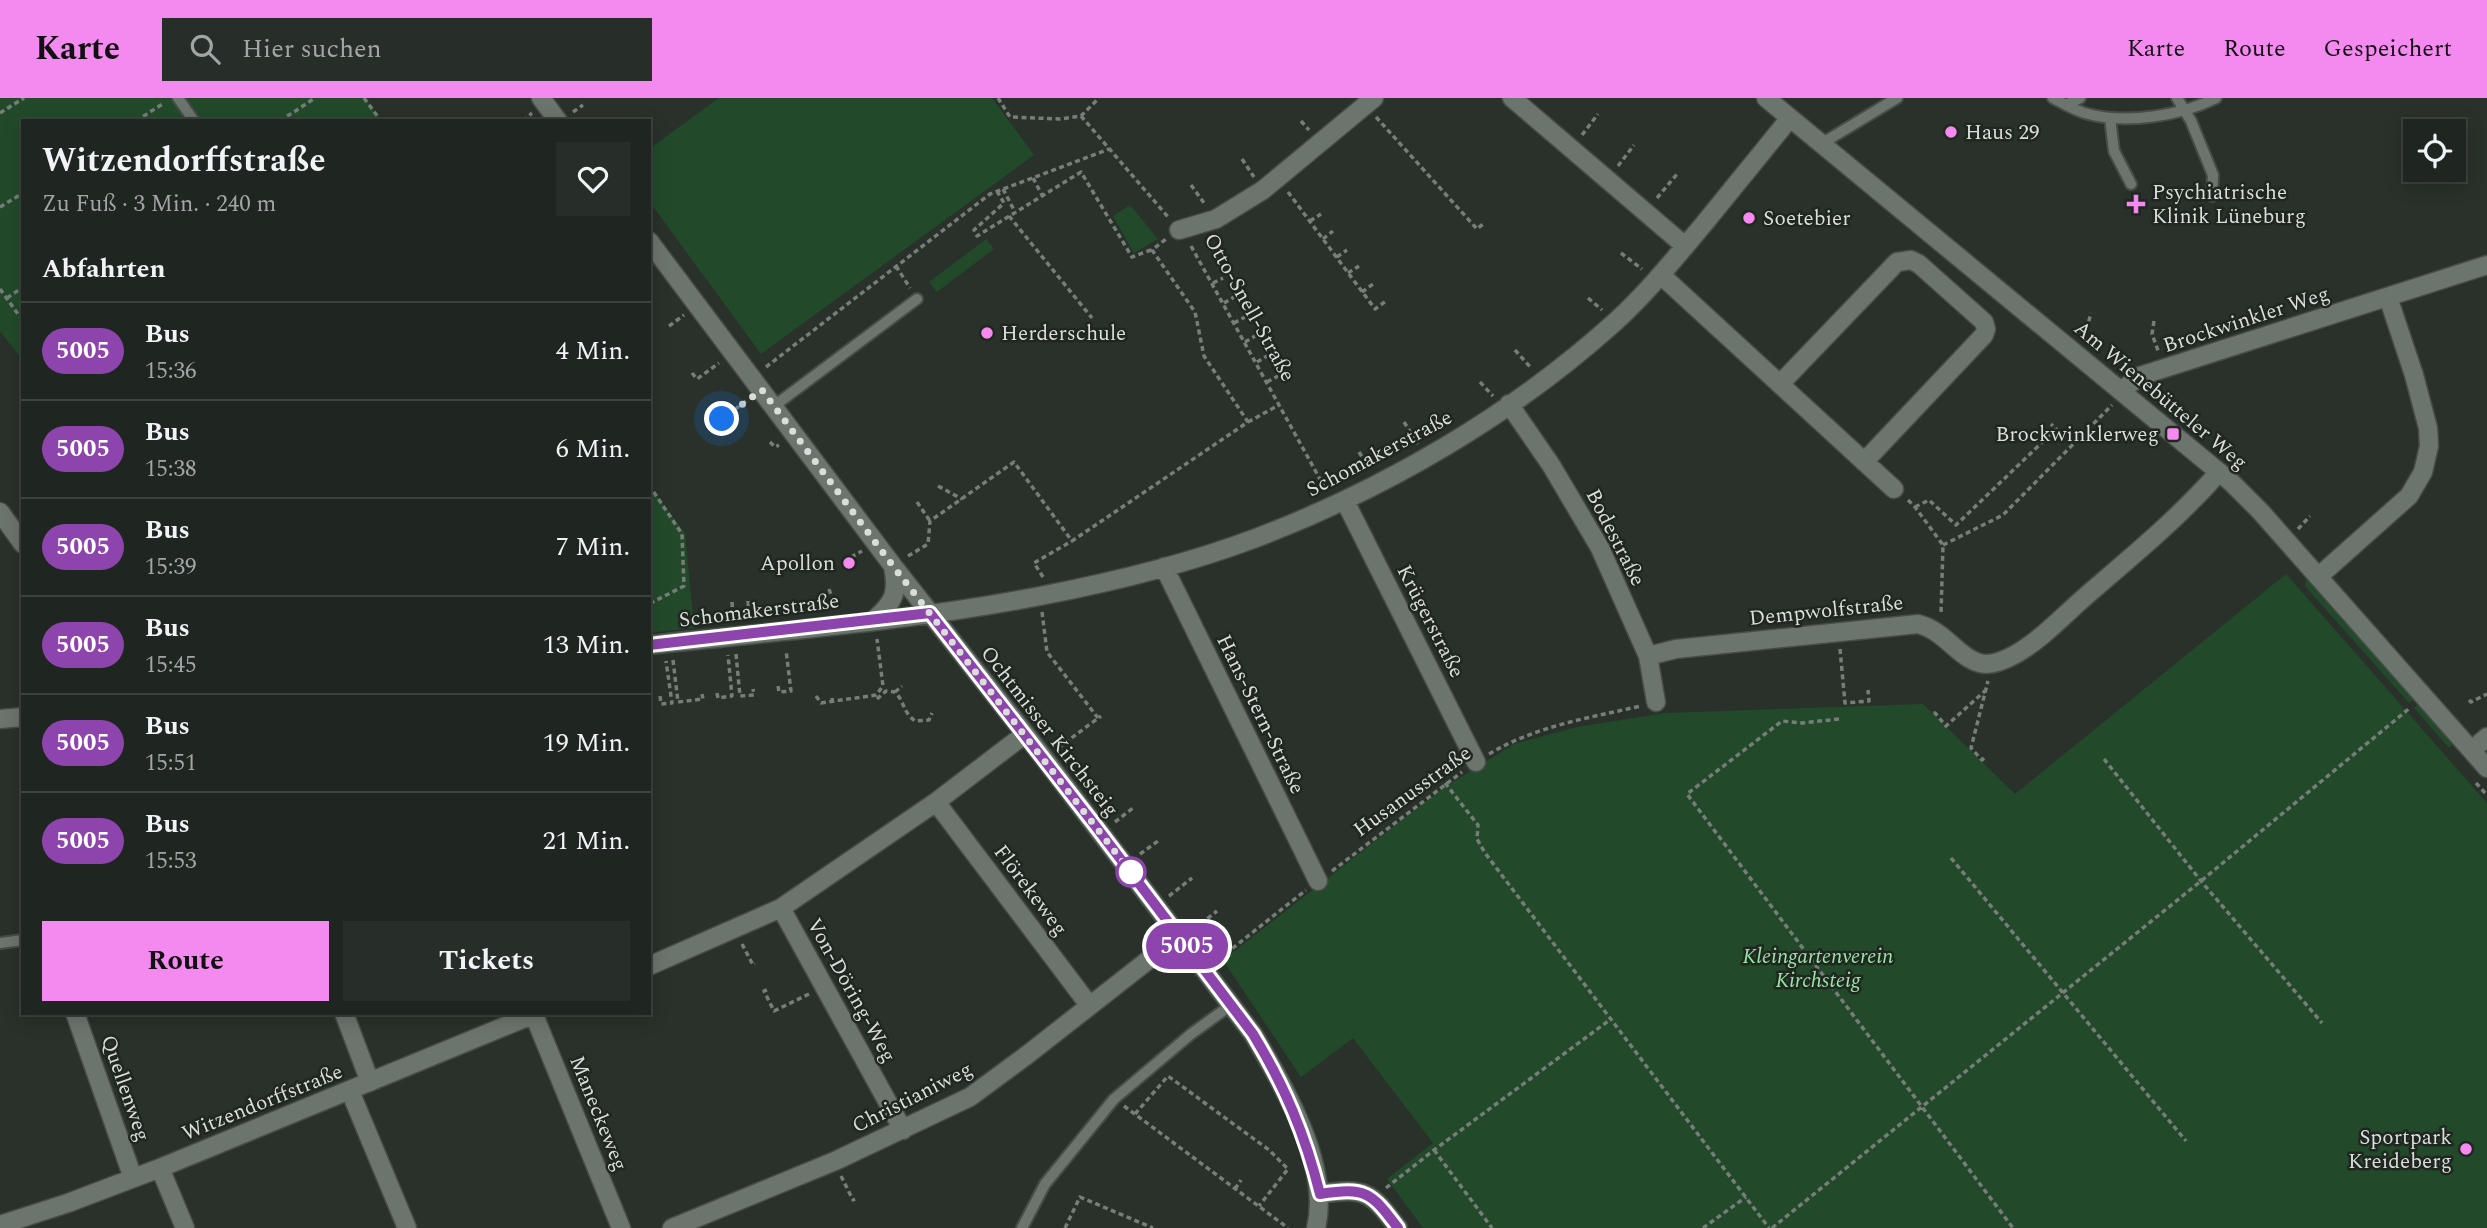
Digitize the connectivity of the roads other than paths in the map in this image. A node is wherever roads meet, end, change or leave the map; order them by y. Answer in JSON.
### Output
{"nodes":[{"id":1,"x":178,"y":98,"type":"edge"},
{"id":2,"x":541,"y":98,"type":"edge"},
{"id":3,"x":1512,"y":98,"type":"edge"},
{"id":4,"x":1766,"y":98,"type":"edge"},
{"id":5,"x":1897,"y":98,"type":"edge"},
{"id":6,"x":2053,"y":98,"type":"edge"},
{"id":7,"x":2080,"y":98,"type":"edge"},
{"id":8,"x":2178,"y":98,"type":"edge"},
{"id":9,"x":2216,"y":98,"type":"edge"},
{"id":10,"x":1370,"y":102,"type":"edge"},
{"id":11,"x":2066,"y":105,"type":"junction"},
{"id":12,"x":2186,"y":109,"type":"junction"},
{"id":13,"x":1790,"y":118,"type":"junction"},
{"id":14,"x":2110,"y":118,"type":"junction"},
{"id":15,"x":193,"y":119,"type":"edge"},
{"id":16,"x":557,"y":119,"type":"edge"},
{"id":17,"x":1821,"y":144,"type":"junction"},
{"id":18,"x":2130,"y":184,"type":"dead end"},
{"id":19,"x":2212,"y":196,"type":"dead end"},
{"id":20,"x":1179,"y":230,"type":"road end"},
{"id":21,"x":651,"y":245,"type":"edge"},
{"id":22,"x":1685,"y":246,"type":"junction"},
{"id":23,"x":2487,"y":265,"type":"edge"},
{"id":24,"x":1659,"y":278,"type":"junction"},
{"id":25,"x":915,"y":296,"type":"road end"},
{"id":26,"x":2388,"y":297,"type":"junction"},
{"id":27,"x":1780,"y":384,"type":"junction"},
{"id":28,"x":2117,"y":397,"type":"junction"},
{"id":29,"x":1509,"y":404,"type":"junction"},
{"id":30,"x":774,"y":406,"type":"junction"},
{"id":31,"x":1864,"y":462,"type":"junction"},
{"id":32,"x":2219,"y":472,"type":"junction"},
{"id":33,"x":1894,"y":489,"type":"road end"},
{"id":34,"x":1340,"y":503,"type":"junction"},
{"id":35,"x":0,"y":512,"type":"edge"},
{"id":36,"x":21,"y":541,"type":"edge"},
{"id":37,"x":893,"y":566,"type":"junction"},
{"id":38,"x":1164,"y":567,"type":"junction"},
{"id":39,"x":2318,"y":577,"type":"junction"},
{"id":40,"x":930,"y":613,"type":"junction"},
{"id":41,"x":874,"y":620,"type":"junction"},
{"id":42,"x":661,"y":644,"type":"edge"},
{"id":43,"x":1648,"y":656,"type":"junction"},
{"id":44,"x":1656,"y":702,"type":"road end"},
{"id":45,"x":21,"y":717,"type":"edge"},
{"id":46,"x":0,"y":719,"type":"edge"},
{"id":47,"x":1025,"y":734,"type":"junction"},
{"id":48,"x":2487,"y":737,"type":"edge"},
{"id":49,"x":2472,"y":750,"type":"junction"},
{"id":50,"x":1476,"y":762,"type":"road end"},
{"id":51,"x":2487,"y":768,"type":"edge"},
{"id":52,"x":936,"y":802,"type":"junction"},
{"id":53,"x":1318,"y":881,"type":"road end"},
{"id":54,"x":781,"y":908,"type":"junction"},
{"id":55,"x":1186,"y":933,"type":"junction"},
{"id":56,"x":21,"y":940,"type":"edge"},
{"id":57,"x":0,"y":943,"type":"edge"},
{"id":58,"x":651,"y":965,"type":"edge"},
{"id":59,"x":1089,"y":1005,"type":"junction"},
{"id":60,"x":1231,"y":1005,"type":"junction"},
{"id":61,"x":76,"y":1015,"type":"edge"},
{"id":62,"x":345,"y":1015,"type":"edge"},
{"id":63,"x":533,"y":1015,"type":"edge"},
{"id":64,"x":535,"y":1015,"type":"edge"},
{"id":65,"x":370,"y":1082,"type":"junction"},
{"id":66,"x":350,"y":1091,"type":"junction"},
{"id":67,"x":903,"y":1130,"type":"junction"},
{"id":68,"x":160,"y":1168,"type":"junction"},
{"id":69,"x":133,"y":1178,"type":"junction"},
{"id":70,"x":1320,"y":1194,"type":"junction"},
{"id":71,"x":0,"y":1225,"type":"edge"},
{"id":72,"x":185,"y":1228,"type":"edge"},
{"id":73,"x":407,"y":1228,"type":"edge"},
{"id":74,"x":621,"y":1228,"type":"edge"},
{"id":75,"x":672,"y":1228,"type":"edge"},
{"id":76,"x":1022,"y":1228,"type":"edge"},
{"id":77,"x":1316,"y":1228,"type":"edge"},
{"id":78,"x":1398,"y":1228,"type":"edge"}],
"edges":[{"from":1,"to":15,"type":"lane"},
{"from":2,"to":16,"type":"street"},
{"from":3,"to":22,"type":"street"},
{"from":4,"to":13,"type":"street","name":"Am Wienebütteler Weg"},
{"from":5,"to":17,"type":"lane"},
{"from":6,"to":11,"type":"lane"},
{"from":7,"to":11,"type":"lane"},
{"from":8,"to":12,"type":"lane"},
{"from":9,"to":12,"type":"lane"},
{"from":10,"to":20,"type":"street","name":"Otto-Snell-Straße"},
{"from":11,"to":14,"type":"lane"},
{"from":12,"to":14,"type":"lane"},
{"from":12,"to":19,"type":"lane"},
{"from":13,"to":17,"type":"street","name":"Am Wienebütteler Weg"},
{"from":13,"to":22,"type":"street","name":"Schomakerstraße"},
{"from":14,"to":18,"type":"lane"},
{"from":17,"to":28,"type":"street","name":"Am Wienebütteler Weg"},
{"from":21,"to":30,"type":"street","name":"Ochtmisser Kirchsteig"},
{"from":22,"to":24,"type":"street","name":"Schomakerstraße"},
{"from":23,"to":26,"type":"street","name":"Brockwinkler Weg"},
{"from":24,"to":27,"type":"street"},
{"from":24,"to":29,"type":"street","name":"Schomakerstraße"},
{"from":25,"to":30,"type":"lane"},
{"from":26,"to":28,"type":"street","name":"Brockwinkler Weg"},
{"from":26,"to":39,"type":"street"},
{"from":27,"to":31,"type":"street"},
{"from":27,"to":31,"type":"street"},
{"from":28,"to":32,"type":"street","name":"Am Wienebütteler Weg"},
{"from":29,"to":34,"type":"street","name":"Schomakerstraße"},
{"from":29,"to":43,"type":"street","name":"Bodestraße"},
{"from":30,"to":37,"type":"street","name":"Ochtmisser Kirchsteig"},
{"from":31,"to":33,"type":"street"},
{"from":32,"to":39,"type":"street","name":"Am Wienebütteler Weg"},
{"from":32,"to":43,"type":"street","name":"Dempwolfstraße"},
{"from":34,"to":38,"type":"street","name":"Schomakerstraße"},
{"from":34,"to":50,"type":"street","name":"Krügerstraße"},
{"from":35,"to":36,"type":"street"},
{"from":37,"to":40,"type":"street","name":"Ochtmisser Kirchsteig"},
{"from":37,"to":41,"type":"street"},
{"from":38,"to":40,"type":"street","name":"Schomakerstraße"},
{"from":38,"to":53,"type":"street","name":"Hans-Stern-Straße"},
{"from":39,"to":49,"type":"street","name":"Am Wienebütteler Weg"},
{"from":40,"to":41,"type":"street","name":"Schomakerstraße"},
{"from":40,"to":47,"type":"street","name":"Ochtmisser Kirchsteig"},
{"from":41,"to":42,"type":"street","name":"Schomakerstraße"},
{"from":43,"to":44,"type":"street","name":"Bodestraße"},
{"from":45,"to":46,"type":"street"},
{"from":47,"to":52,"type":"street"},
{"from":47,"to":55,"type":"street","name":"Ochtmisser Kirchsteig"},
{"from":48,"to":49,"type":"street"},
{"from":49,"to":51,"type":"street","name":"Am Wienebütteler Weg"},
{"from":52,"to":54,"type":"street"},
{"from":52,"to":59,"type":"street","name":"Flörekeweg"},
{"from":54,"to":58,"type":"street"},
{"from":54,"to":67,"type":"street","name":"Von-Döring-Weg"},
{"from":55,"to":59,"type":"street","name":"Christianiweg"},
{"from":55,"to":60,"type":"street","name":"Ochtmisser Kirchsteig"},
{"from":56,"to":57,"type":"lane"},
{"from":59,"to":67,"type":"street","name":"Christianiweg"},
{"from":60,"to":70,"type":"street","name":"Ochtmisser Kirchsteig"},
{"from":60,"to":76,"type":"lane"},
{"from":61,"to":69,"type":"street","name":"Quellenweg"},
{"from":62,"to":65,"type":"street"},
{"from":63,"to":65,"type":"street","name":"Witzendorffstraße"},
{"from":64,"to":74,"type":"street","name":"Maneckeweg"},
{"from":65,"to":66,"type":"street","name":"Witzendorffstraße"},
{"from":66,"to":68,"type":"street","name":"Witzendorffstraße"},
{"from":66,"to":73,"type":"street"},
{"from":67,"to":75,"type":"street","name":"Christianiweg"},
{"from":68,"to":69,"type":"street","name":"Witzendorffstraße"},
{"from":68,"to":72,"type":"street"},
{"from":69,"to":71,"type":"street","name":"Witzendorffstraße"},
{"from":70,"to":77,"type":"street"},
{"from":70,"to":78,"type":"street"}]}
